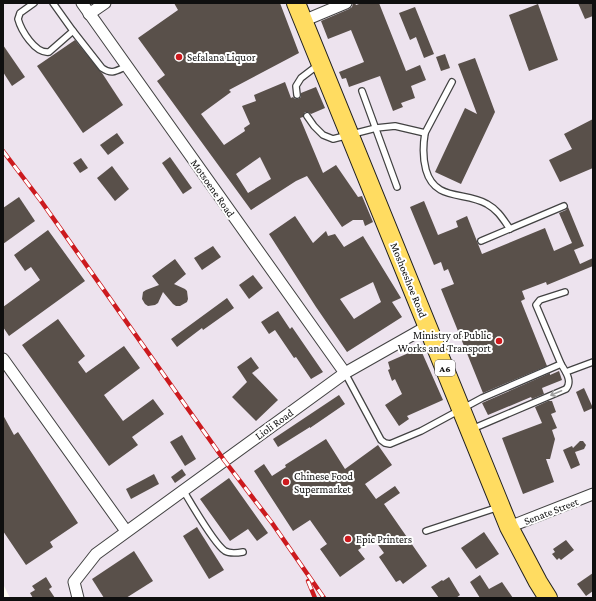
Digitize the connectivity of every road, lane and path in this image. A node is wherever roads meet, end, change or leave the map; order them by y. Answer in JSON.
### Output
{"nodes":[{"id":1,"x":34,"y":3,"type":"edge"},
{"id":2,"x":53,"y":3,"type":"edge"},
{"id":3,"x":82,"y":3,"type":"edge"},
{"id":4,"x":105,"y":3,"type":"edge"},
{"id":5,"x":296,"y":3,"type":"edge"},
{"id":6,"x":346,"y":3,"type":"edge"},
{"id":7,"x":89,"y":14,"type":"junction"},
{"id":8,"x":303,"y":21,"type":"junction"},
{"id":9,"x":73,"y":31,"type":"junction"},
{"id":10,"x":320,"y":63,"type":"junction"},
{"id":11,"x":127,"y":66,"type":"junction"},
{"id":12,"x":452,"y":82,"type":"dead end"},
{"id":13,"x":362,"y":91,"type":"dead end"},
{"id":14,"x":298,"y":95,"type":"dead end"},
{"id":15,"x":307,"y":116,"type":"dead end"},
{"id":16,"x":376,"y":128,"type":"junction"},
{"id":17,"x":425,"y":133,"type":"junction"},
{"id":18,"x":350,"y":134,"type":"junction"},
{"id":19,"x":397,"y":187,"type":"dead end"},
{"id":20,"x":564,"y":206,"type":"dead end"},
{"id":21,"x":510,"y":229,"type":"junction"},
{"id":22,"x":481,"y":241,"type":"dead end"},
{"id":23,"x":565,"y":292,"type":"dead end"},
{"id":24,"x":428,"y":326,"type":"junction"},
{"id":25,"x":3,"y":359,"type":"edge"},
{"id":26,"x":593,"y":362,"type":"edge"},
{"id":27,"x":561,"y":364,"type":"junction"},
{"id":28,"x":566,"y":372,"type":"junction"},
{"id":29,"x":345,"y":373,"type":"junction"},
{"id":30,"x":461,"y":410,"type":"junction"},
{"id":31,"x":470,"y":430,"type":"junction"},
{"id":32,"x":183,"y":490,"type":"junction"},
{"id":33,"x":593,"y":494,"type":"edge"},
{"id":34,"x":501,"y":507,"type":"junction"},
{"id":35,"x":509,"y":527,"type":"junction"},
{"id":36,"x":126,"y":531,"type":"junction"},
{"id":37,"x":426,"y":531,"type":"dead end"},
{"id":38,"x":243,"y":552,"type":"dead end"},
{"id":39,"x":78,"y":598,"type":"edge"},
{"id":40,"x":548,"y":598,"type":"edge"}],
"edges":[{"from":1,"to":9,"type":"lane"},
{"from":2,"to":9,"type":"lane"},
{"from":3,"to":7,"type":"street","name":"Motsoene Road"},
{"from":4,"to":7,"type":"street"},
{"from":5,"to":8,"type":"main road","name":"Moshoeshoe Road","number":"A6"},
{"from":6,"to":8,"type":"street"},
{"from":7,"to":11,"type":"street","name":"Motsoene Road"},
{"from":8,"to":10,"type":"main road","name":"Moshoeshoe Road","number":"A6"},
{"from":9,"to":11,"type":"lane"},
{"from":10,"to":14,"type":"lane"},
{"from":10,"to":18,"type":"main road","name":"Moshoeshoe Road","number":"A6"},
{"from":11,"to":29,"type":"street","name":"Motsoene Road"},
{"from":12,"to":17,"type":"lane"},
{"from":13,"to":16,"type":"lane"},
{"from":15,"to":18,"type":"lane"},
{"from":16,"to":17,"type":"lane"},
{"from":16,"to":18,"type":"lane"},
{"from":16,"to":19,"type":"lane"},
{"from":17,"to":21,"type":"lane"},
{"from":18,"to":24,"type":"main road","name":"Moshoeshoe Road","number":"A6"},
{"from":20,"to":21,"type":"lane"},
{"from":21,"to":22,"type":"lane"},
{"from":23,"to":27,"type":"lane"},
{"from":24,"to":29,"type":"street","name":"Lioli Road"},
{"from":24,"to":30,"type":"main road","name":"Moshoeshoe Road","number":"A6"},
{"from":25,"to":36,"type":"street"},
{"from":26,"to":28,"type":"lane"},
{"from":27,"to":28,"type":"lane"},
{"from":27,"to":30,"type":"lane"},
{"from":28,"to":31,"type":"lane","one_way":true},
{"from":29,"to":30,"type":"lane"},
{"from":29,"to":32,"type":"street","name":"Lioli Road"},
{"from":30,"to":31,"type":"main road","name":"Moshoeshoe Road","number":"A6"},
{"from":31,"to":34,"type":"main road","name":"Moshoeshoe Road","number":"A6"},
{"from":32,"to":36,"type":"street","name":"Lioli Road"},
{"from":32,"to":38,"type":"lane"},
{"from":33,"to":35,"type":"street","name":"Senate Street"},
{"from":34,"to":35,"type":"main road","name":"Moshoeshoe Road","number":"A6"},
{"from":34,"to":37,"type":"lane"},
{"from":35,"to":40,"type":"main road","name":"Moshoeshoe Road","number":"A6"},
{"from":36,"to":39,"type":"street","name":"Lioli Road"}]}
